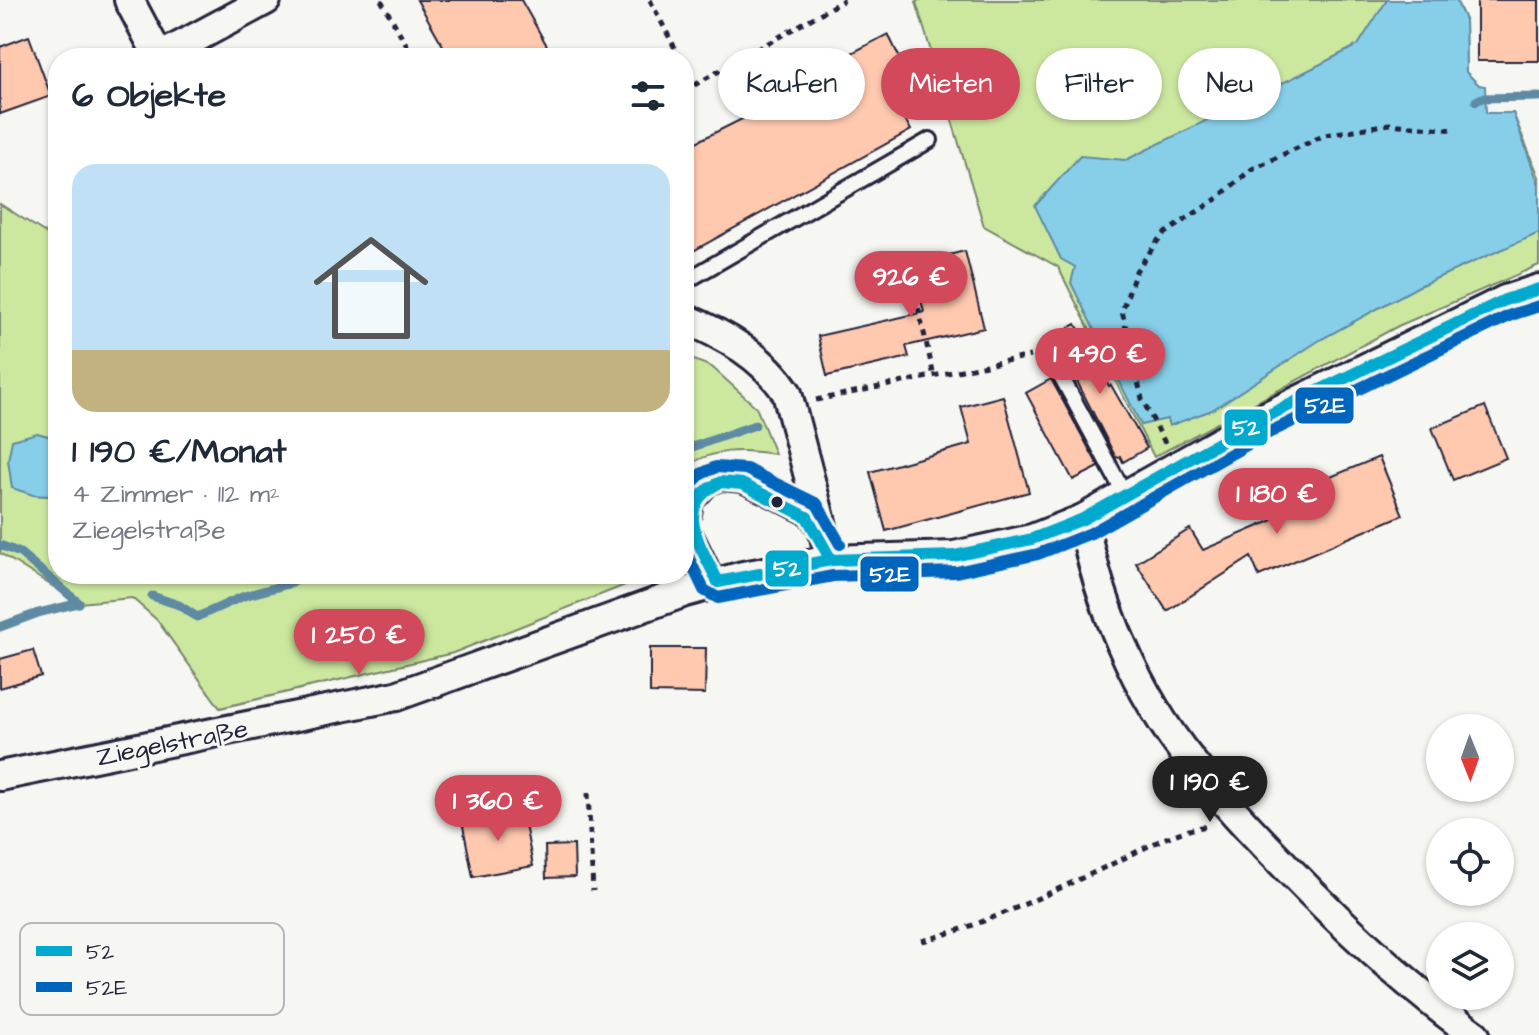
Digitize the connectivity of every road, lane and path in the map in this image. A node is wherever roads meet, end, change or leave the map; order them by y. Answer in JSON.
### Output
{"nodes":[{"id":1,"x":129,"y":0,"type":"edge"},
{"id":2,"x":266,"y":0,"type":"edge"},
{"id":3,"x":381,"y":0,"type":"edge"},
{"id":4,"x":650,"y":0,"type":"edge"},
{"id":5,"x":844,"y":0,"type":"edge"},
{"id":6,"x":153,"y":48,"type":"edge"},
{"id":7,"x":175,"y":48,"type":"edge"},
{"id":8,"x":408,"y":48,"type":"edge"},
{"id":9,"x":675,"y":48,"type":"edge"},
{"id":10,"x":694,"y":84,"type":"edge"},
{"id":11,"x":1456,"y":130,"type":"dead end"},
{"id":12,"x":930,"y":140,"type":"dead end"},
{"id":13,"x":910,"y":273,"type":"dead end"},
{"id":14,"x":694,"y":276,"type":"edge"},
{"id":15,"x":1539,"y":289,"type":"edge"},
{"id":16,"x":694,"y":323,"type":"edge"},
{"id":17,"x":1048,"y":352,"type":"joint"},
{"id":18,"x":934,"y":376,"type":"junction"},
{"id":19,"x":792,"y":406,"type":"junction"},
{"id":20,"x":1154,"y":422,"type":"dead end"},
{"id":21,"x":1125,"y":495,"type":"junction"},
{"id":22,"x":694,"y":509,"type":"edge"},
{"id":23,"x":1083,"y":519,"type":"junction"},
{"id":24,"x":694,"y":532,"type":"edge"},
{"id":25,"x":831,"y":560,"type":"junction"},
{"id":26,"x":718,"y":582,"type":"junction"},
{"id":27,"x":0,"y":776,"type":"edge"},
{"id":28,"x":588,"y":793,"type":"dead end"},
{"id":29,"x":1262,"y":843,"type":"junction"},
{"id":30,"x":593,"y":891,"type":"dead end"},
{"id":31,"x":922,"y":941,"type":"dead end"},
{"id":32,"x":1475,"y":1035,"type":"edge"}],
"edges":[{"from":1,"to":6,"type":"street"},
{"from":2,"to":7,"type":"street"},
{"from":3,"to":8,"type":"path"},
{"from":4,"to":9,"type":"path"},
{"from":5,"to":10,"type":"path"},
{"from":11,"to":20,"type":"path"},
{"from":12,"to":14,"type":"lane"},
{"from":13,"to":18,"type":"path"},
{"from":15,"to":21,"type":"street","name":"Ziegelstraße"},
{"from":16,"to":19,"type":"street"},
{"from":17,"to":18,"type":"path"},
{"from":17,"to":21,"type":"lane"},
{"from":18,"to":19,"type":"path"},
{"from":19,"to":25,"type":"street"},
{"from":21,"to":23,"type":"street","name":"Ziegelstraße"},
{"from":22,"to":25,"type":"lane"},
{"from":23,"to":25,"type":"street","name":"Ziegelstraße"},
{"from":23,"to":29,"type":"street"},
{"from":24,"to":26,"type":"lane"},
{"from":25,"to":26,"type":"street","name":"Ziegelstraße"},
{"from":26,"to":27,"type":"street","name":"Ziegelstraße"},
{"from":28,"to":30,"type":"path"},
{"from":29,"to":31,"type":"path"},
{"from":29,"to":32,"type":"street"}]}
